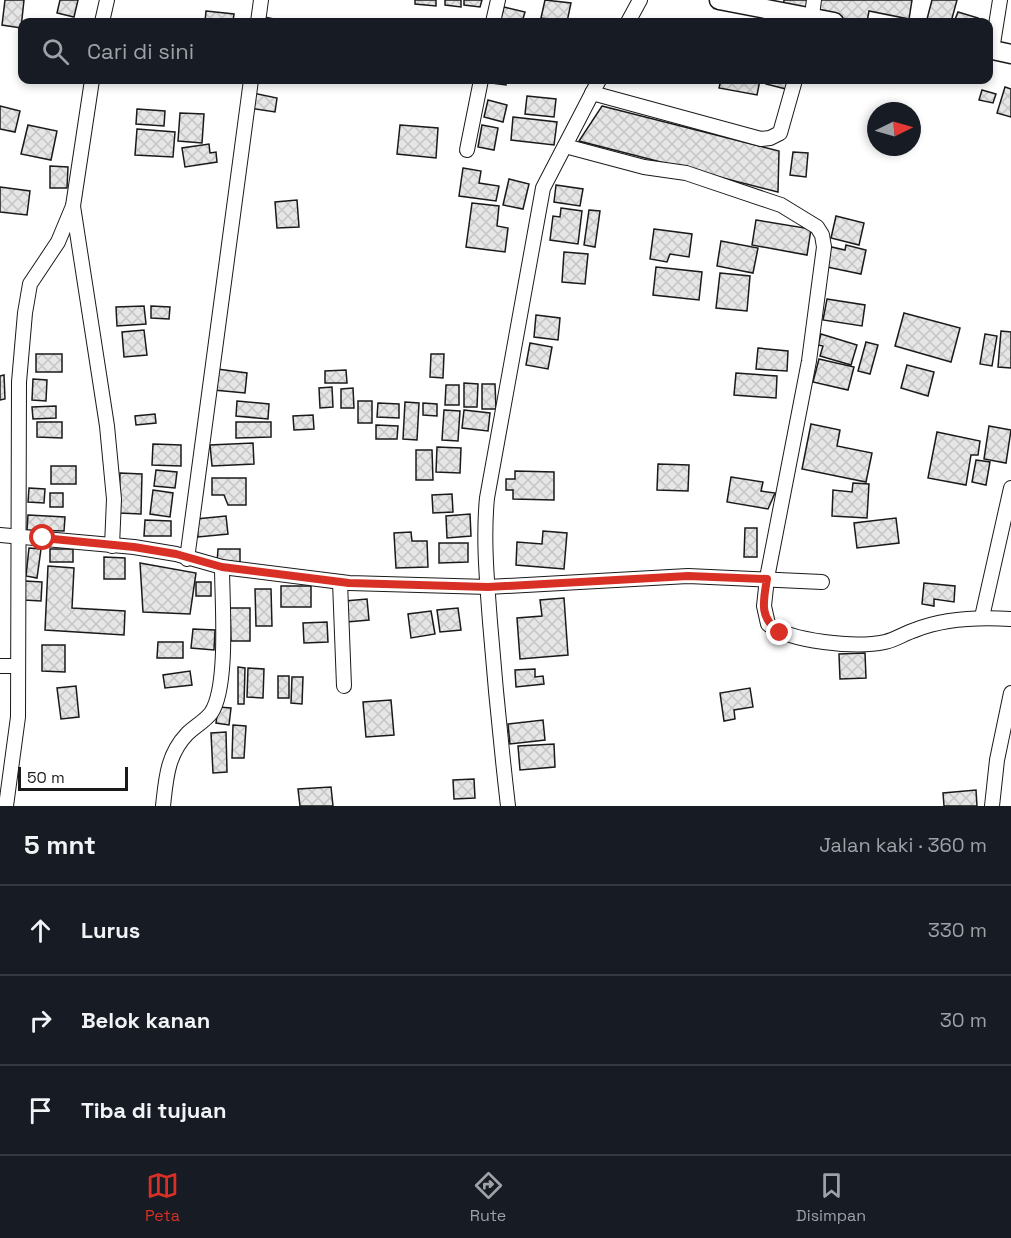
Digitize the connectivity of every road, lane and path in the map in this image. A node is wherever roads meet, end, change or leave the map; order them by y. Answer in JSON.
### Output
{"nodes":[{"id":1,"x":107,"y":0,"type":"edge"},
{"id":2,"x":261,"y":0,"type":"edge"},
{"id":3,"x":498,"y":0,"type":"edge"},
{"id":4,"x":640,"y":0,"type":"edge"},
{"id":5,"x":719,"y":0,"type":"edge"},
{"id":6,"x":1000,"y":0,"type":"edge"},
{"id":7,"x":812,"y":14,"type":"edge"},
{"id":8,"x":103,"y":18,"type":"edge"},
{"id":9,"x":259,"y":18,"type":"edge"},
{"id":10,"x":494,"y":18,"type":"edge"},
{"id":11,"x":630,"y":18,"type":"edge"},
{"id":12,"x":993,"y":34,"type":"edge"},
{"id":13,"x":993,"y":50,"type":"edge"},
{"id":14,"x":1011,"y":54,"type":"edge"},
{"id":15,"x":91,"y":84,"type":"edge"},
{"id":16,"x":250,"y":84,"type":"edge"},
{"id":17,"x":480,"y":84,"type":"edge"},
{"id":18,"x":597,"y":84,"type":"edge"},
{"id":19,"x":794,"y":84,"type":"edge"},
{"id":20,"x":592,"y":93,"type":"junction"},
{"id":21,"x":565,"y":146,"type":"junction"},
{"id":22,"x":467,"y":150,"type":"dead end"},
{"id":23,"x":73,"y":206,"type":"junction"},
{"id":24,"x":1011,"y":488,"type":"edge"},
{"id":25,"x":0,"y":535,"type":"edge"},
{"id":26,"x":19,"y":536,"type":"junction"},
{"id":27,"x":112,"y":546,"type":"junction"},
{"id":28,"x":187,"y":560,"type":"junction"},
{"id":29,"x":222,"y":567,"type":"junction"},
{"id":30,"x":767,"y":579,"type":"junction"},
{"id":31,"x":340,"y":582,"type":"junction"},
{"id":32,"x":822,"y":582,"type":"dead end"},
{"id":33,"x":488,"y":587,"type":"junction"},
{"id":34,"x":982,"y":617,"type":"junction"},
{"id":35,"x":1011,"y":619,"type":"edge"},
{"id":36,"x":0,"y":666,"type":"edge"},
{"id":37,"x":16,"y":666,"type":"junction"},
{"id":38,"x":344,"y":686,"type":"dead end"},
{"id":39,"x":1011,"y":693,"type":"edge"},
{"id":40,"x":6,"y":806,"type":"edge"},
{"id":41,"x":163,"y":806,"type":"edge"},
{"id":42,"x":508,"y":806,"type":"edge"},
{"id":43,"x":993,"y":806,"type":"edge"}],
"edges":[{"from":1,"to":8,"type":"street"},
{"from":2,"to":9,"type":"street"},
{"from":3,"to":10,"type":"street"},
{"from":4,"to":11,"type":"street"},
{"from":5,"to":7,"type":"street"},
{"from":6,"to":12,"type":"street"},
{"from":13,"to":14,"type":"street"},
{"from":15,"to":23,"type":"street"},
{"from":16,"to":28,"type":"street"},
{"from":17,"to":22,"type":"street"},
{"from":18,"to":20,"type":"street"},
{"from":19,"to":20,"type":"street"},
{"from":20,"to":21,"type":"street"},
{"from":21,"to":30,"type":"street"},
{"from":21,"to":33,"type":"street"},
{"from":23,"to":26,"type":"street"},
{"from":23,"to":27,"type":"street"},
{"from":24,"to":34,"type":"street"},
{"from":25,"to":26,"type":"street"},
{"from":26,"to":27,"type":"street"},
{"from":26,"to":37,"type":"street"},
{"from":27,"to":28,"type":"street"},
{"from":28,"to":29,"type":"street"},
{"from":29,"to":31,"type":"street"},
{"from":29,"to":41,"type":"street"},
{"from":30,"to":32,"type":"street"},
{"from":30,"to":33,"type":"street"},
{"from":30,"to":34,"type":"street"},
{"from":31,"to":33,"type":"street"},
{"from":31,"to":38,"type":"street"},
{"from":33,"to":42,"type":"street"},
{"from":34,"to":35,"type":"street"},
{"from":36,"to":37,"type":"street"},
{"from":37,"to":40,"type":"street"},
{"from":39,"to":43,"type":"street"}]}
